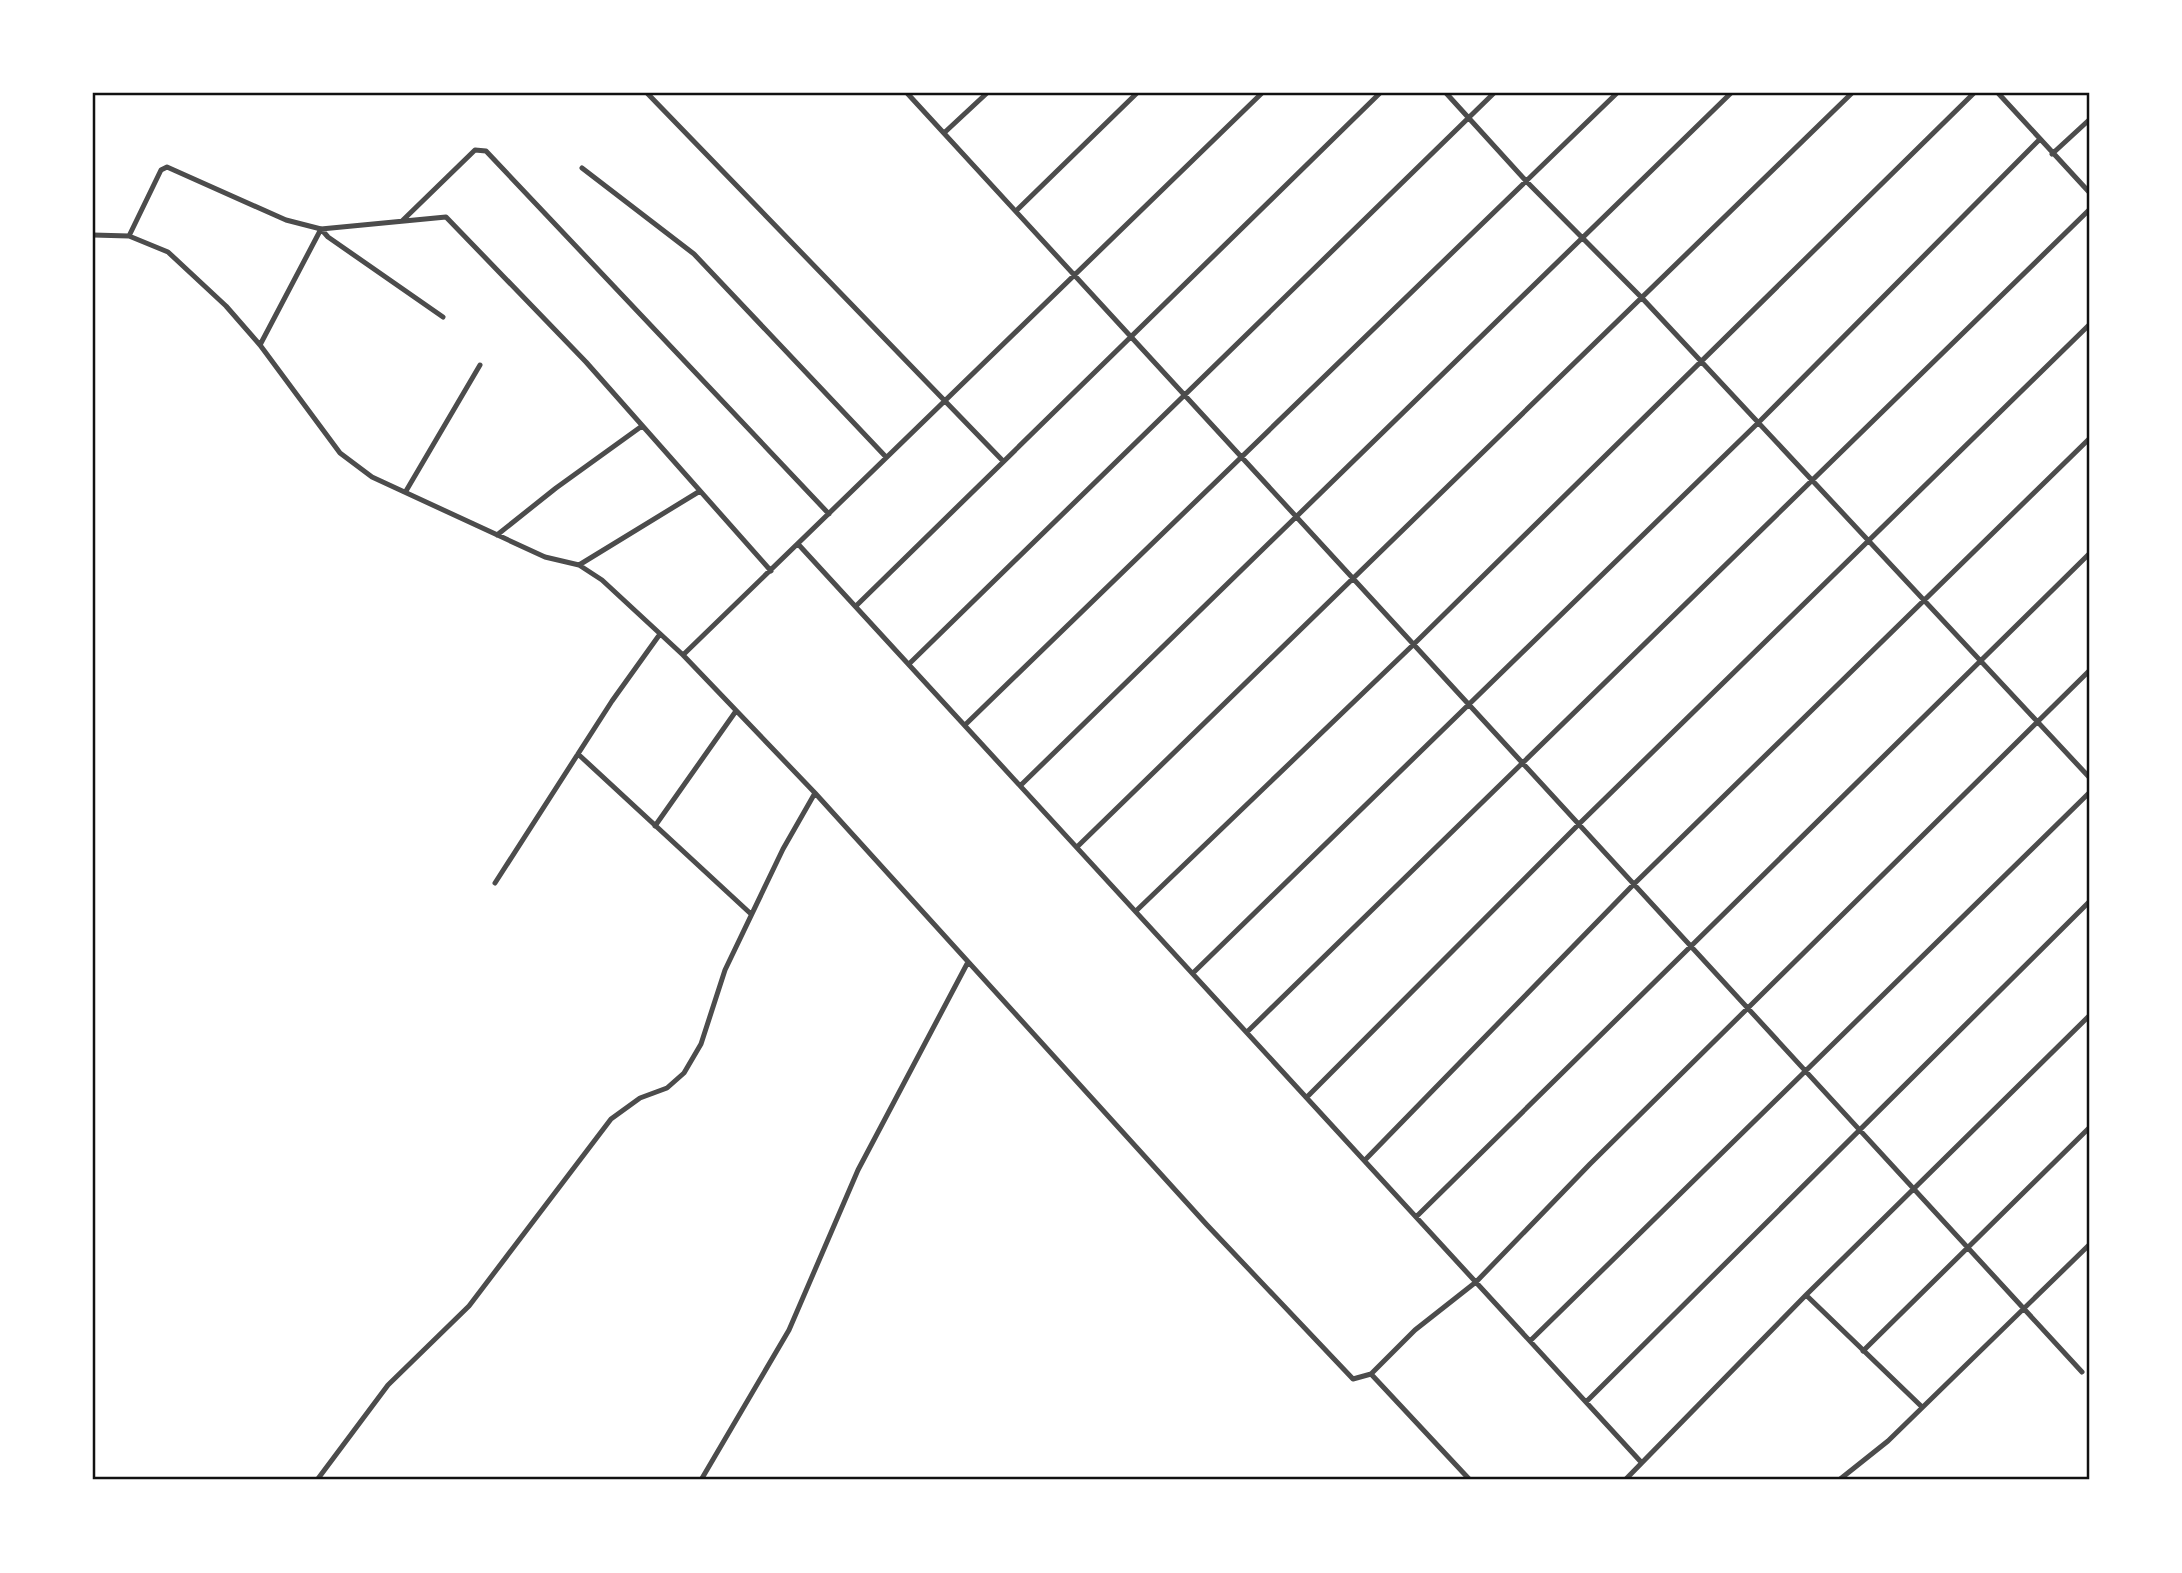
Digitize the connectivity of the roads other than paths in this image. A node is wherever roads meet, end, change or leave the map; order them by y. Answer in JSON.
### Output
{"nodes":[{"id":1,"x":647,"y":93,"type":"edge"},
{"id":2,"x":907,"y":93,"type":"edge"},
{"id":3,"x":987,"y":93,"type":"edge"},
{"id":4,"x":1137,"y":93,"type":"edge"},
{"id":5,"x":1262,"y":93,"type":"edge"},
{"id":6,"x":1380,"y":93,"type":"edge"},
{"id":7,"x":1446,"y":93,"type":"edge"},
{"id":8,"x":1494,"y":93,"type":"edge"},
{"id":9,"x":1617,"y":93,"type":"edge"},
{"id":10,"x":1731,"y":93,"type":"edge"},
{"id":11,"x":1852,"y":93,"type":"edge"},
{"id":12,"x":1974,"y":93,"type":"edge"},
{"id":13,"x":1998,"y":93,"type":"edge"},
{"id":14,"x":1469,"y":117,"type":"junction"},
{"id":15,"x":2089,"y":120,"type":"edge"},
{"id":16,"x":944,"y":132,"type":"junction"},
{"id":17,"x":2040,"y":139,"type":"junction"},
{"id":18,"x":2052,"y":154,"type":"junction"},
{"id":19,"x":582,"y":167,"type":"dead end"},
{"id":20,"x":1527,"y":182,"type":"junction"},
{"id":21,"x":2089,"y":192,"type":"edge"},
{"id":22,"x":1017,"y":210,"type":"junction"},
{"id":23,"x":2089,"y":210,"type":"edge"},
{"id":24,"x":402,"y":221,"type":"junction"},
{"id":25,"x":321,"y":229,"type":"junction"},
{"id":26,"x":93,"y":236,"type":"edge"},
{"id":27,"x":129,"y":236,"type":"junction"},
{"id":28,"x":1584,"y":237,"type":"junction"},
{"id":29,"x":1075,"y":273,"type":"junction"},
{"id":30,"x":1642,"y":298,"type":"junction"},
{"id":31,"x":443,"y":317,"type":"dead end"},
{"id":32,"x":2089,"y":325,"type":"edge"},
{"id":33,"x":1132,"y":334,"type":"junction"},
{"id":34,"x":260,"y":345,"type":"junction"},
{"id":35,"x":1702,"y":362,"type":"junction"},
{"id":36,"x":480,"y":365,"type":"dead end"},
{"id":37,"x":1186,"y":393,"type":"junction"},
{"id":38,"x":946,"y":400,"type":"junction"},
{"id":39,"x":1759,"y":422,"type":"junction"},
{"id":40,"x":642,"y":426,"type":"junction"},
{"id":41,"x":2089,"y":439,"type":"edge"},
{"id":42,"x":1242,"y":455,"type":"junction"},
{"id":43,"x":886,"y":457,"type":"junction"},
{"id":44,"x":1003,"y":461,"type":"junction"},
{"id":45,"x":1813,"y":482,"type":"junction"},
{"id":46,"x":407,"y":491,"type":"junction"},
{"id":47,"x":700,"y":491,"type":"junction"},
{"id":48,"x":829,"y":514,"type":"junction"},
{"id":49,"x":1298,"y":516,"type":"junction"},
{"id":50,"x":497,"y":535,"type":"junction"},
{"id":51,"x":1868,"y":543,"type":"junction"},
{"id":52,"x":799,"y":544,"type":"junction"},
{"id":53,"x":2089,"y":554,"type":"edge"},
{"id":54,"x":579,"y":565,"type":"junction"},
{"id":55,"x":771,"y":571,"type":"junction"},
{"id":56,"x":1355,"y":579,"type":"junction"},
{"id":57,"x":1924,"y":600,"type":"junction"},
{"id":58,"x":856,"y":605,"type":"junction"},
{"id":59,"x":660,"y":634,"type":"junction"},
{"id":60,"x":1413,"y":644,"type":"junction"},
{"id":61,"x":683,"y":655,"type":"junction"},
{"id":62,"x":1980,"y":660,"type":"junction"},
{"id":63,"x":910,"y":663,"type":"junction"},
{"id":64,"x":2089,"y":671,"type":"edge"},
{"id":65,"x":1467,"y":702,"type":"junction"},
{"id":66,"x":736,"y":711,"type":"junction"},
{"id":67,"x":2037,"y":721,"type":"junction"},
{"id":68,"x":966,"y":724,"type":"junction"},
{"id":69,"x":578,"y":754,"type":"junction"},
{"id":70,"x":1524,"y":764,"type":"junction"},
{"id":71,"x":2089,"y":777,"type":"edge"},
{"id":72,"x":1021,"y":785,"type":"junction"},
{"id":73,"x":815,"y":793,"type":"junction"},
{"id":74,"x":2089,"y":793,"type":"edge"},
{"id":75,"x":1579,"y":824,"type":"junction"},
{"id":76,"x":655,"y":826,"type":"junction"},
{"id":77,"x":1077,"y":846,"type":"junction"},
{"id":78,"x":495,"y":883,"type":"dead end"},
{"id":79,"x":1633,"y":886,"type":"junction"},
{"id":80,"x":2089,"y":902,"type":"edge"},
{"id":81,"x":1136,"y":911,"type":"junction"},
{"id":82,"x":751,"y":914,"type":"junction"},
{"id":83,"x":1691,"y":946,"type":"junction"},
{"id":84,"x":968,"y":962,"type":"junction"},
{"id":85,"x":1193,"y":972,"type":"junction"},
{"id":86,"x":1748,"y":1008,"type":"junction"},
{"id":87,"x":2089,"y":1016,"type":"edge"},
{"id":88,"x":1247,"y":1032,"type":"junction"},
{"id":89,"x":1807,"y":1072,"type":"junction"},
{"id":90,"x":1307,"y":1097,"type":"junction"},
{"id":91,"x":2089,"y":1128,"type":"edge"},
{"id":92,"x":1861,"y":1130,"type":"junction"},
{"id":93,"x":1365,"y":1160,"type":"junction"},
{"id":94,"x":1914,"y":1190,"type":"junction"},
{"id":95,"x":1416,"y":1216,"type":"junction"},
{"id":96,"x":2089,"y":1245,"type":"edge"},
{"id":97,"x":1968,"y":1247,"type":"junction"},
{"id":98,"x":1476,"y":1282,"type":"junction"},
{"id":99,"x":1806,"y":1295,"type":"junction"},
{"id":100,"x":2025,"y":1310,"type":"junction"},
{"id":101,"x":1530,"y":1341,"type":"junction"},
{"id":102,"x":1863,"y":1351,"type":"junction"},
{"id":103,"x":2082,"y":1372,"type":"dead end"},
{"id":104,"x":1371,"y":1374,"type":"junction"},
{"id":105,"x":1587,"y":1402,"type":"junction"},
{"id":106,"x":1921,"y":1406,"type":"junction"},
{"id":107,"x":1641,"y":1462,"type":"junction"},
{"id":108,"x":317,"y":1480,"type":"edge"},
{"id":109,"x":701,"y":1480,"type":"edge"},
{"id":110,"x":1470,"y":1480,"type":"edge"},
{"id":111,"x":1625,"y":1480,"type":"edge"},
{"id":112,"x":1839,"y":1480,"type":"edge"}],
"edges":[{"from":1,"to":38,"type":"street"},
{"from":2,"to":16,"type":"street"},
{"from":3,"to":16,"type":"street"},
{"from":4,"to":22,"type":"street"},
{"from":5,"to":29,"type":"street"},
{"from":6,"to":33,"type":"street"},
{"from":7,"to":14,"type":"street"},
{"from":8,"to":14,"type":"street"},
{"from":9,"to":20,"type":"street"},
{"from":10,"to":28,"type":"street"},
{"from":11,"to":30,"type":"street"},
{"from":12,"to":35,"type":"street"},
{"from":13,"to":17,"type":"street"},
{"from":14,"to":20,"type":"street"},
{"from":14,"to":37,"type":"street"},
{"from":15,"to":18,"type":"street"},
{"from":16,"to":22,"type":"street"},
{"from":17,"to":18,"type":"street"},
{"from":17,"to":39,"type":"street"},
{"from":18,"to":21,"type":"street"},
{"from":19,"to":43,"type":"street"},
{"from":20,"to":28,"type":"street"},
{"from":20,"to":42,"type":"street"},
{"from":22,"to":29,"type":"street"},
{"from":23,"to":45,"type":"street"},
{"from":24,"to":25,"type":"street"},
{"from":24,"to":40,"type":"street"},
{"from":24,"to":48,"type":"street"},
{"from":25,"to":27,"type":"street"},
{"from":25,"to":31,"type":"street"},
{"from":25,"to":34,"type":"street"},
{"from":26,"to":27,"type":"street"},
{"from":27,"to":34,"type":"street"},
{"from":28,"to":30,"type":"street"},
{"from":28,"to":49,"type":"street"},
{"from":29,"to":33,"type":"street"},
{"from":29,"to":38,"type":"street"},
{"from":30,"to":35,"type":"street"},
{"from":30,"to":56,"type":"street"},
{"from":32,"to":51,"type":"street"},
{"from":33,"to":37,"type":"street"},
{"from":33,"to":44,"type":"street"},
{"from":34,"to":46,"type":"street"},
{"from":35,"to":39,"type":"street"},
{"from":35,"to":60,"type":"street"},
{"from":36,"to":46,"type":"street"},
{"from":37,"to":42,"type":"street"},
{"from":37,"to":63,"type":"street"},
{"from":38,"to":43,"type":"street"},
{"from":38,"to":44,"type":"street"},
{"from":39,"to":45,"type":"street"},
{"from":39,"to":65,"type":"street"},
{"from":40,"to":47,"type":"street"},
{"from":40,"to":50,"type":"street"},
{"from":41,"to":57,"type":"street"},
{"from":42,"to":49,"type":"street"},
{"from":42,"to":68,"type":"street"},
{"from":43,"to":48,"type":"street"},
{"from":44,"to":58,"type":"street"},
{"from":45,"to":51,"type":"street"},
{"from":45,"to":70,"type":"street"},
{"from":46,"to":50,"type":"street"},
{"from":47,"to":54,"type":"street"},
{"from":47,"to":55,"type":"street"},
{"from":48,"to":52,"type":"street"},
{"from":49,"to":56,"type":"street"},
{"from":49,"to":72,"type":"street"},
{"from":50,"to":54,"type":"street"},
{"from":51,"to":57,"type":"street"},
{"from":51,"to":75,"type":"street"},
{"from":52,"to":55,"type":"street"},
{"from":52,"to":58,"type":"street"},
{"from":53,"to":62,"type":"street"},
{"from":54,"to":59,"type":"street"},
{"from":55,"to":61,"type":"street"},
{"from":56,"to":60,"type":"street"},
{"from":56,"to":77,"type":"street"},
{"from":57,"to":62,"type":"street"},
{"from":57,"to":79,"type":"street"},
{"from":58,"to":63,"type":"street"},
{"from":59,"to":61,"type":"street"},
{"from":59,"to":69,"type":"street"},
{"from":60,"to":65,"type":"street"},
{"from":60,"to":81,"type":"street"},
{"from":61,"to":66,"type":"street"},
{"from":62,"to":67,"type":"street"},
{"from":62,"to":83,"type":"street"},
{"from":63,"to":68,"type":"street"},
{"from":64,"to":67,"type":"street"},
{"from":65,"to":70,"type":"street"},
{"from":65,"to":85,"type":"street"},
{"from":66,"to":73,"type":"street"},
{"from":66,"to":76,"type":"street"},
{"from":67,"to":71,"type":"street"},
{"from":67,"to":86,"type":"street"},
{"from":68,"to":72,"type":"street"},
{"from":69,"to":76,"type":"street"},
{"from":69,"to":78,"type":"street"},
{"from":70,"to":75,"type":"street"},
{"from":70,"to":88,"type":"street"},
{"from":72,"to":77,"type":"street"},
{"from":73,"to":82,"type":"street"},
{"from":73,"to":84,"type":"street"},
{"from":74,"to":89,"type":"street"},
{"from":75,"to":79,"type":"street"},
{"from":75,"to":90,"type":"street"},
{"from":76,"to":82,"type":"street"},
{"from":77,"to":81,"type":"street"},
{"from":79,"to":83,"type":"street"},
{"from":79,"to":93,"type":"street"},
{"from":80,"to":92,"type":"street"},
{"from":81,"to":85,"type":"street"},
{"from":82,"to":108,"type":"street"},
{"from":83,"to":86,"type":"street"},
{"from":83,"to":95,"type":"street"},
{"from":84,"to":104,"type":"street"},
{"from":84,"to":109,"type":"street"},
{"from":85,"to":88,"type":"street"},
{"from":86,"to":89,"type":"street"},
{"from":86,"to":98,"type":"street"},
{"from":87,"to":94,"type":"street"},
{"from":88,"to":90,"type":"street"},
{"from":89,"to":92,"type":"street"},
{"from":89,"to":101,"type":"street"},
{"from":90,"to":93,"type":"street"},
{"from":91,"to":97,"type":"street"},
{"from":92,"to":94,"type":"street"},
{"from":92,"to":105,"type":"street"},
{"from":93,"to":95,"type":"street"},
{"from":94,"to":97,"type":"street"},
{"from":94,"to":99,"type":"street"},
{"from":95,"to":98,"type":"street"},
{"from":96,"to":100,"type":"street"},
{"from":97,"to":100,"type":"street"},
{"from":97,"to":102,"type":"street"},
{"from":98,"to":101,"type":"street"},
{"from":98,"to":104,"type":"street"},
{"from":99,"to":102,"type":"street"},
{"from":99,"to":107,"type":"street"},
{"from":100,"to":103,"type":"street"},
{"from":100,"to":106,"type":"street"},
{"from":101,"to":105,"type":"street"},
{"from":102,"to":106,"type":"street"},
{"from":104,"to":110,"type":"street"},
{"from":105,"to":107,"type":"street"},
{"from":106,"to":112,"type":"street"},
{"from":107,"to":111,"type":"street"}]}
